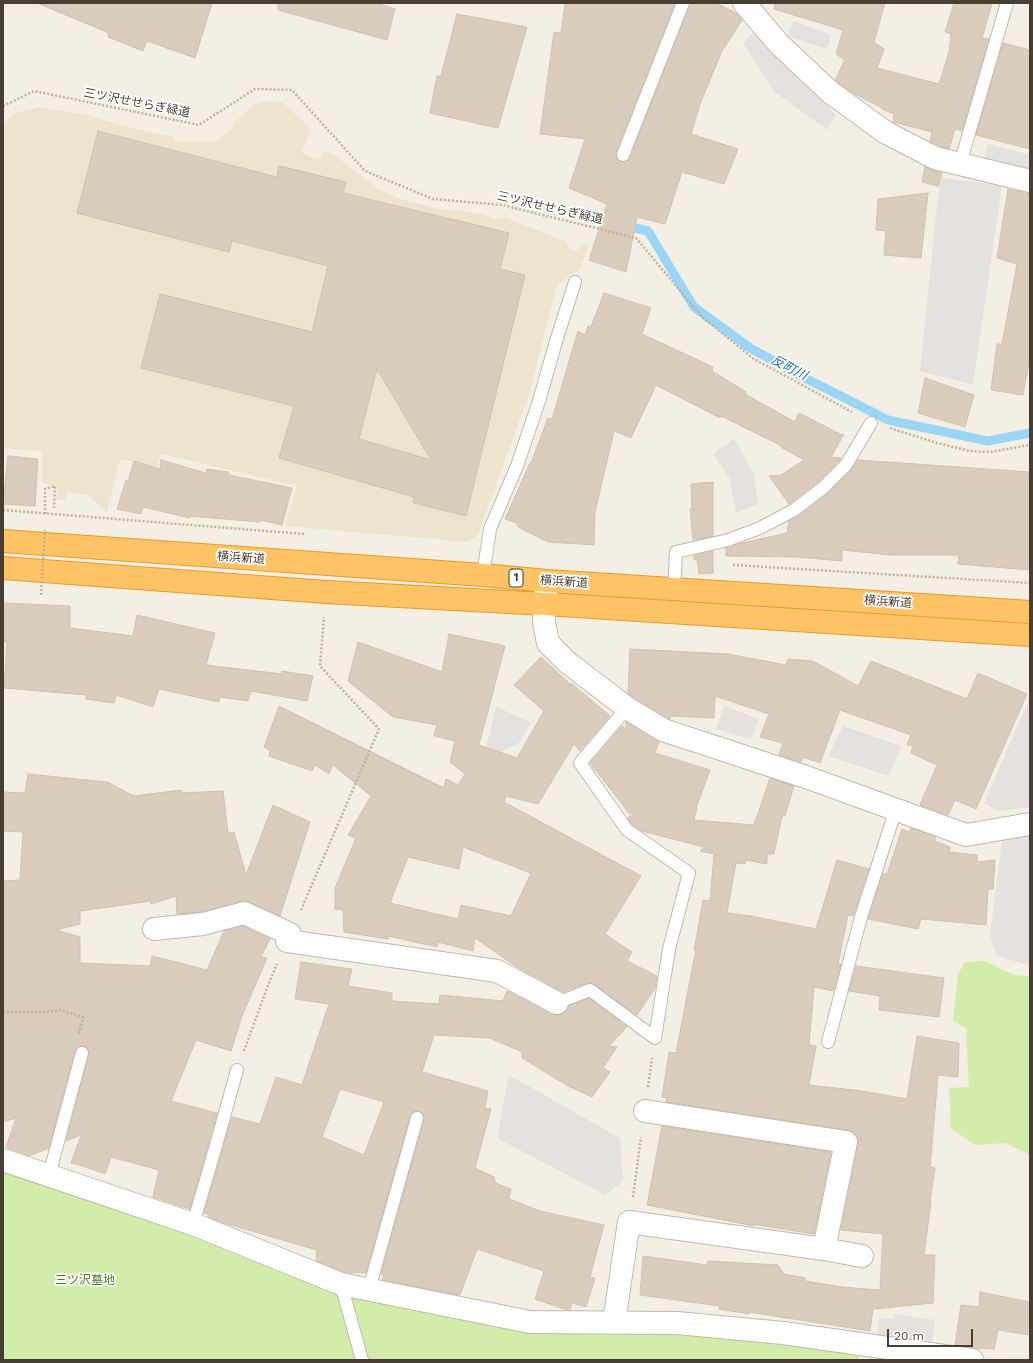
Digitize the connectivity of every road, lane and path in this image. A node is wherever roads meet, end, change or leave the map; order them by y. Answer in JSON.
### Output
{"nodes":[{"id":1,"x":683,"y":3,"type":"edge"},
{"id":2,"x":744,"y":3,"type":"edge"},
{"id":3,"x":1007,"y":3,"type":"edge"},
{"id":4,"x":3,"y":106,"type":"edge"},
{"id":5,"x":623,"y":155,"type":"dead end"},
{"id":6,"x":960,"y":164,"type":"junction"},
{"id":7,"x":1030,"y":181,"type":"edge"},
{"id":8,"x":575,"y":282,"type":"dead end"},
{"id":9,"x":872,"y":423,"type":"junction"},
{"id":10,"x":1030,"y":445,"type":"edge"},
{"id":11,"x":54,"y":508,"type":"dead end"},
{"id":12,"x":3,"y":510,"type":"edge"},
{"id":13,"x":45,"y":518,"type":"dead end"},
{"id":14,"x":45,"y":526,"type":"dead end"},
{"id":15,"x":305,"y":534,"type":"dead end"},
{"id":16,"x":3,"y":541,"type":"edge"},
{"id":17,"x":731,"y":565,"type":"dead end"},
{"id":18,"x":3,"y":568,"type":"edge"},
{"id":19,"x":483,"y":575,"type":"junction"},
{"id":20,"x":547,"y":581,"type":"junction"},
{"id":21,"x":1030,"y":583,"type":"edge"},
{"id":22,"x":674,"y":589,"type":"junction"},
{"id":23,"x":326,"y":592,"type":"junction"},
{"id":24,"x":41,"y":595,"type":"dead end"},
{"id":25,"x":545,"y":604,"type":"junction"},
{"id":26,"x":1030,"y":612,"type":"edge"},
{"id":27,"x":1030,"y":635,"type":"edge"},
{"id":28,"x":627,"y":708,"type":"junction"},
{"id":29,"x":896,"y":809,"type":"junction"},
{"id":30,"x":1030,"y":824,"type":"edge"},
{"id":31,"x":154,"y":929,"type":"dead end"},
{"id":32,"x":288,"y":938,"type":"junction"},
{"id":33,"x":556,"y":1003,"type":"joint"},
{"id":34,"x":3,"y":1012,"type":"edge"},
{"id":35,"x":83,"y":1018,"type":"dead end"},
{"id":36,"x":828,"y":1042,"type":"dead end"},
{"id":37,"x":82,"y":1053,"type":"dead end"},
{"id":38,"x":237,"y":1070,"type":"joint"},
{"id":39,"x":645,"y":1111,"type":"dead end"},
{"id":40,"x":417,"y":1118,"type":"dead end"},
{"id":41,"x":3,"y":1160,"type":"edge"},
{"id":42,"x":49,"y":1175,"type":"junction"},
{"id":43,"x":193,"y":1224,"type":"junction"},
{"id":44,"x":824,"y":1249,"type":"junction"},
{"id":45,"x":862,"y":1256,"type":"dead end"},
{"id":46,"x":341,"y":1284,"type":"junction"},
{"id":47,"x":369,"y":1289,"type":"junction"},
{"id":48,"x":614,"y":1322,"type":"junction"},
{"id":49,"x":362,"y":1360,"type":"edge"},
{"id":50,"x":972,"y":1360,"type":"edge"}],
"edges":[{"from":1,"to":5,"type":"lane"},
{"from":2,"to":6,"type":"street"},
{"from":3,"to":6,"type":"lane"},
{"from":4,"to":9,"type":"path","name":"三ツ沢せせらぎ緑道"},
{"from":6,"to":7,"type":"street"},
{"from":8,"to":19,"type":"lane"},
{"from":9,"to":10,"type":"path","name":"三ツ沢せせらぎ緑道"},
{"from":9,"to":22,"type":"lane"},
{"from":11,"to":13,"type":"path"},
{"from":12,"to":15,"type":"path"},
{"from":14,"to":24,"type":"path","bridge":true},
{"from":16,"to":19,"type":"highway","name":"横浜新道","number":"1"},
{"from":17,"to":21,"type":"path"},
{"from":18,"to":23,"type":"highway","name":"横浜新道","number":"1"},
{"from":19,"to":20,"type":"highway","name":"横浜新道","number":"1"},
{"from":20,"to":22,"type":"highway","name":"横浜新道","number":"1"},
{"from":20,"to":25,"type":"street"},
{"from":22,"to":26,"type":"highway","name":"横浜新道","number":"1"},
{"from":23,"to":25,"type":"highway","name":"横浜新道","number":"1"},
{"from":23,"to":32,"type":"path"},
{"from":25,"to":27,"type":"highway","name":"横浜新道","number":"1"},
{"from":25,"to":28,"type":"street"},
{"from":28,"to":29,"type":"street"},
{"from":28,"to":33,"type":"lane"},
{"from":29,"to":30,"type":"street"},
{"from":29,"to":36,"type":"lane"},
{"from":31,"to":32,"type":"street"},
{"from":32,"to":33,"type":"street"},
{"from":32,"to":38,"type":"path"},
{"from":34,"to":35,"type":"path"},
{"from":37,"to":42,"type":"lane"},
{"from":38,"to":43,"type":"lane"},
{"from":39,"to":44,"type":"street"},
{"from":40,"to":47,"type":"lane"},
{"from":41,"to":42,"type":"street"},
{"from":42,"to":43,"type":"street"},
{"from":43,"to":46,"type":"street"},
{"from":44,"to":45,"type":"street"},
{"from":44,"to":48,"type":"street"},
{"from":46,"to":47,"type":"street"},
{"from":46,"to":49,"type":"lane"},
{"from":47,"to":48,"type":"street"},
{"from":48,"to":50,"type":"street"}]}
